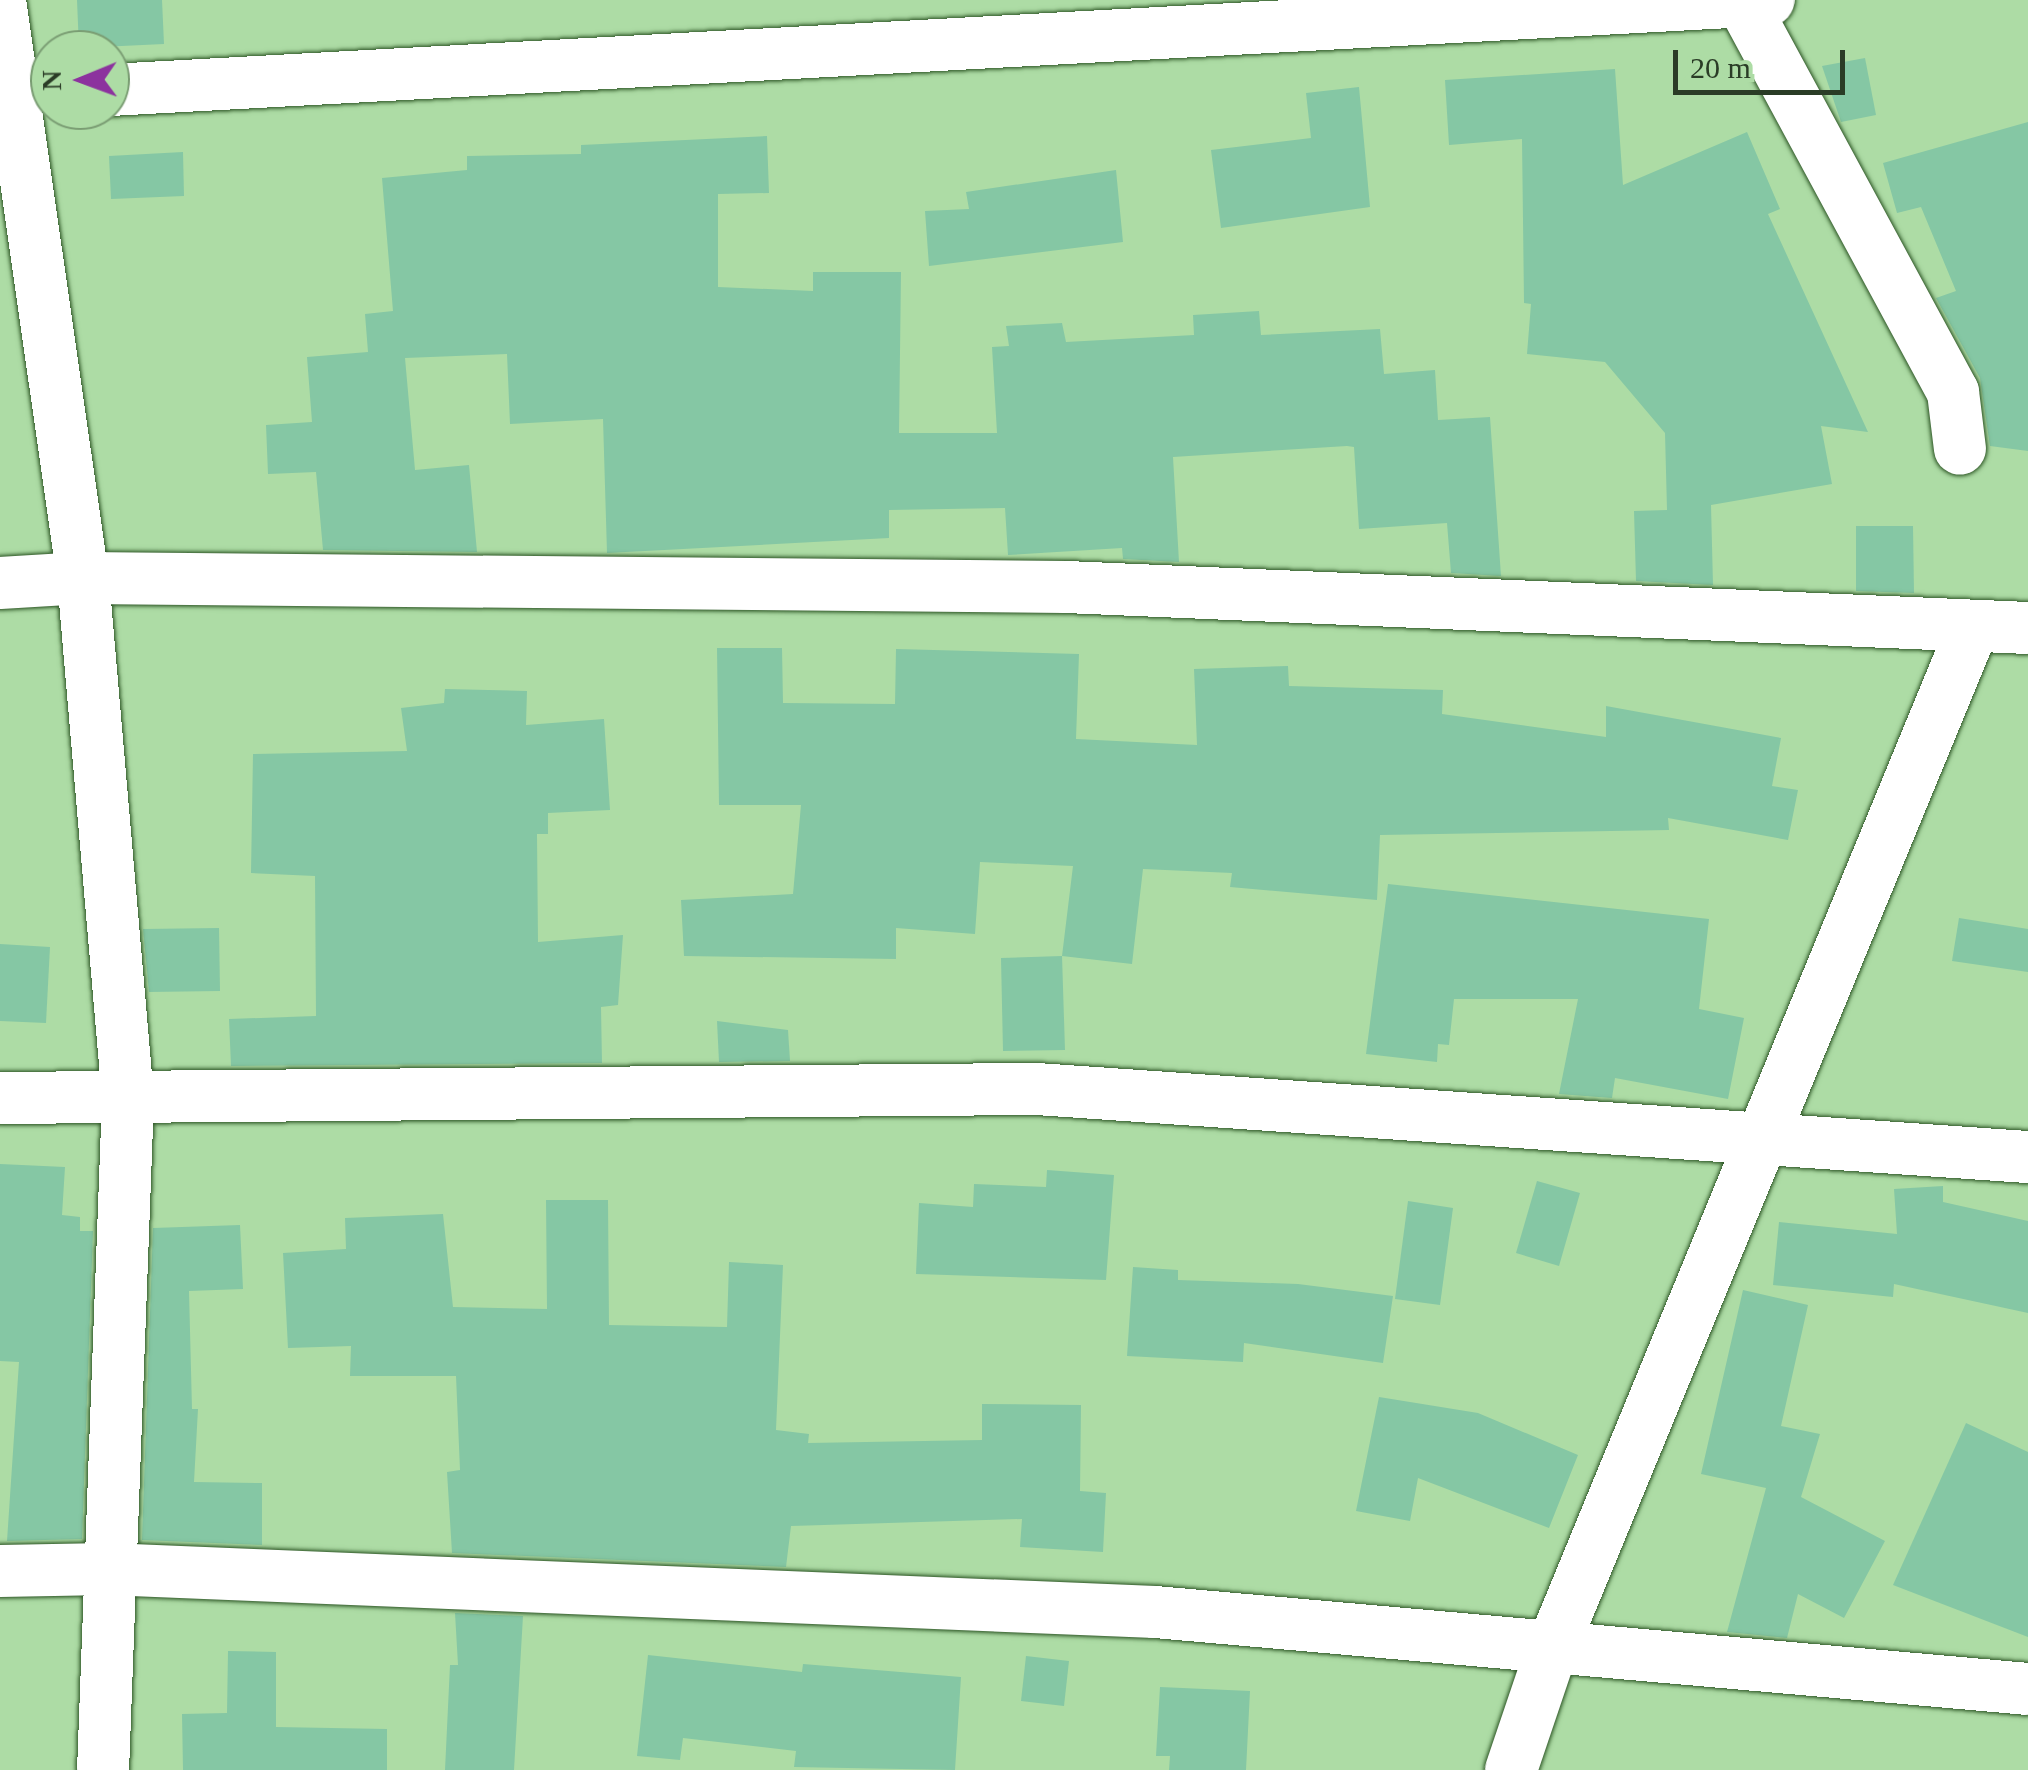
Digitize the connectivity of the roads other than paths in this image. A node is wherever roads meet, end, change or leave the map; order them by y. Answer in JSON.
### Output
{"nodes":[{"id":1,"x":0,"y":0,"type":"edge"},
{"id":2,"x":1750,"y":1,"type":"edge"},
{"id":3,"x":130,"y":89,"type":"edge"},
{"id":4,"x":21,"y":95,"type":"edge"},
{"id":5,"x":1960,"y":448,"type":"dead end"},
{"id":6,"x":82,"y":578,"type":"junction"},
{"id":7,"x":0,"y":583,"type":"edge"},
{"id":8,"x":1973,"y":627,"type":"junction"},
{"id":9,"x":2028,"y":628,"type":"edge"},
{"id":10,"x":0,"y":1098,"type":"edge"},
{"id":11,"x":128,"y":1100,"type":"junction"},
{"id":12,"x":1765,"y":1137,"type":"junction"},
{"id":13,"x":2028,"y":1157,"type":"edge"},
{"id":14,"x":106,"y":1570,"type":"junction"},
{"id":15,"x":0,"y":1571,"type":"edge"},
{"id":16,"x":1552,"y":1646,"type":"junction"},
{"id":17,"x":2028,"y":1689,"type":"edge"},
{"id":18,"x":104,"y":1770,"type":"edge"},
{"id":19,"x":1512,"y":1770,"type":"edge"}],
"edges":[{"from":1,"to":4,"type":"street"},
{"from":2,"to":3,"type":"street"},
{"from":2,"to":5,"type":"street"},
{"from":4,"to":6,"type":"street"},
{"from":6,"to":7,"type":"street"},
{"from":6,"to":8,"type":"street"},
{"from":6,"to":11,"type":"street"},
{"from":8,"to":9,"type":"street"},
{"from":8,"to":12,"type":"street"},
{"from":10,"to":11,"type":"street"},
{"from":11,"to":12,"type":"street"},
{"from":11,"to":14,"type":"street"},
{"from":12,"to":13,"type":"street"},
{"from":12,"to":16,"type":"street"},
{"from":14,"to":15,"type":"street"},
{"from":14,"to":16,"type":"street"},
{"from":14,"to":18,"type":"street"},
{"from":16,"to":17,"type":"street"},
{"from":16,"to":19,"type":"street"}]}
